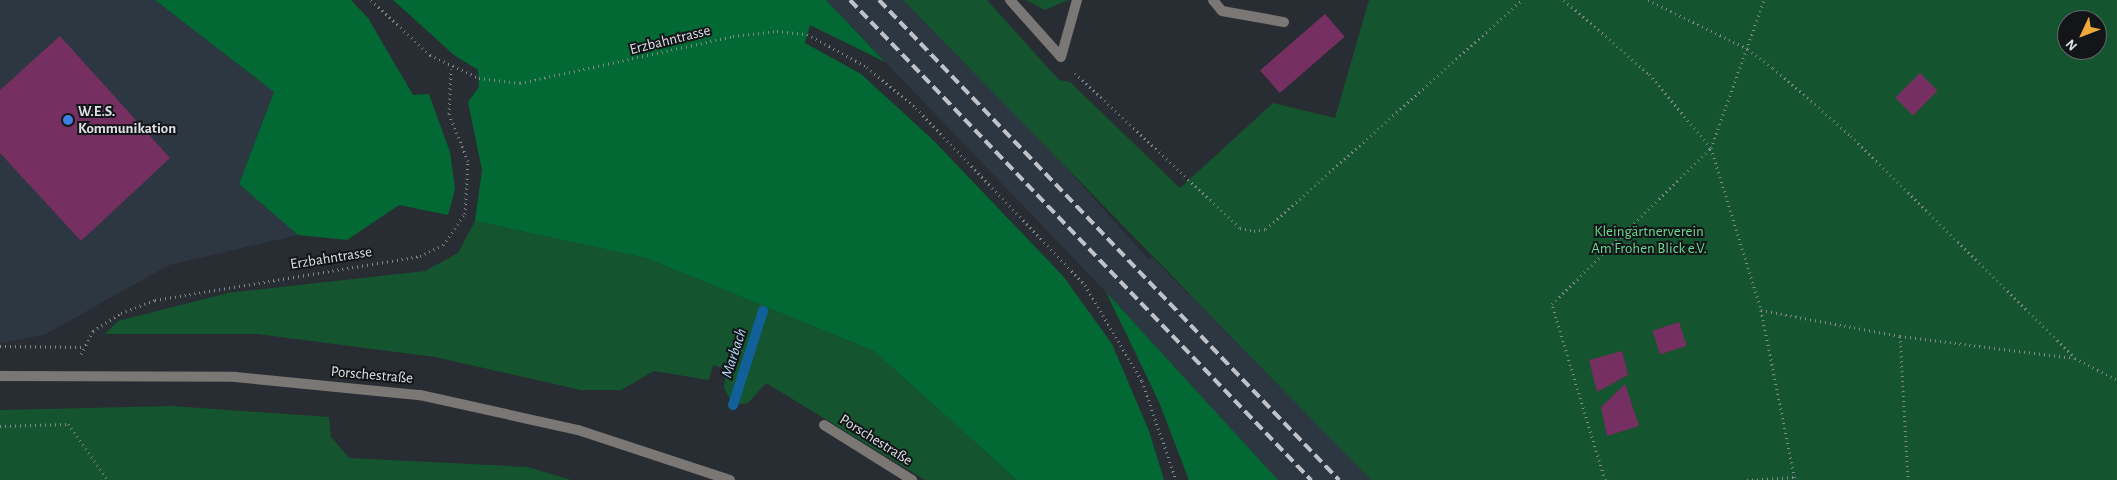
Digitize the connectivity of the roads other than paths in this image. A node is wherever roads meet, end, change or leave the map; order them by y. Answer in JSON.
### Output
{"nodes":[{"id":1,"x":1010,"y":0,"type":"edge"},
{"id":2,"x":1077,"y":0,"type":"edge"},
{"id":3,"x":1213,"y":0,"type":"edge"},
{"id":4,"x":1284,"y":22,"type":"dead end"},
{"id":5,"x":0,"y":376,"type":"edge"},
{"id":6,"x":824,"y":425,"type":"dead end"},
{"id":7,"x":730,"y":480,"type":"edge"},
{"id":8,"x":912,"y":480,"type":"edge"}],
"edges":[{"from":1,"to":2,"type":"street"},
{"from":3,"to":4,"type":"street"},
{"from":5,"to":7,"type":"street","name":"Porschestraße"},
{"from":6,"to":8,"type":"street","name":"Porschestraße"}]}
